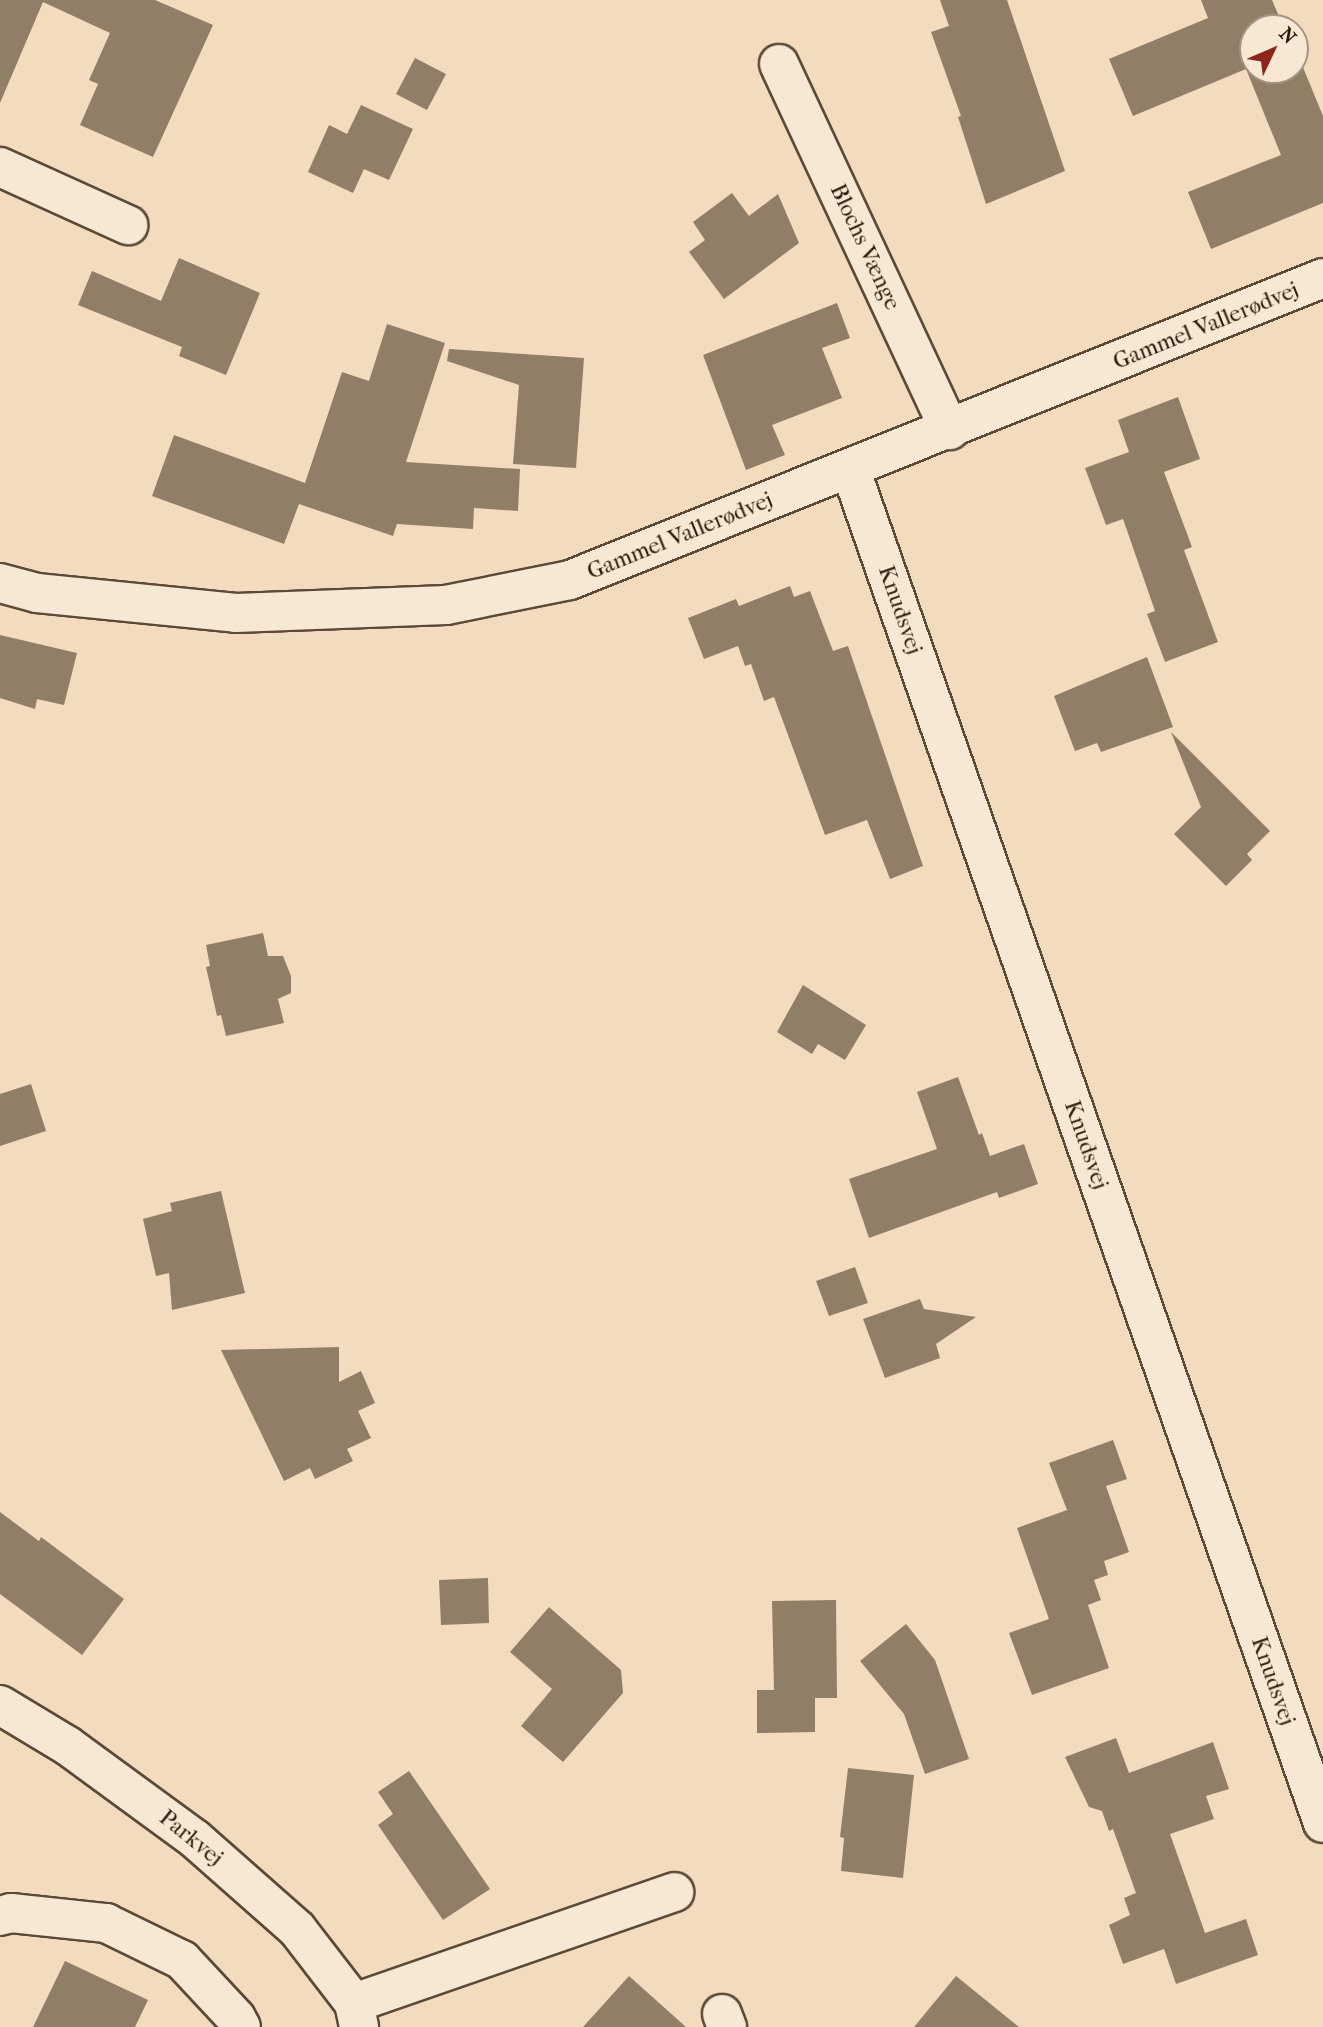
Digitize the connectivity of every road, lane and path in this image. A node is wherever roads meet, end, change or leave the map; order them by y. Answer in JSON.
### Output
{"nodes":[{"id":1,"x":779,"y":64,"type":"dead end"},
{"id":2,"x":0,"y":167,"type":"edge"},
{"id":3,"x":128,"y":225,"type":"dead end"},
{"id":4,"x":1323,"y":278,"type":"edge"},
{"id":5,"x":950,"y":430,"type":"junction"},
{"id":6,"x":850,"y":468,"type":"junction"},
{"id":7,"x":0,"y":583,"type":"edge"},
{"id":8,"x":0,"y":1705,"type":"edge"},
{"id":9,"x":1323,"y":1823,"type":"edge"},
{"id":10,"x":674,"y":1892,"type":"dead end"},
{"id":11,"x":0,"y":1916,"type":"edge"},
{"id":12,"x":356,"y":2015,"type":"edge"},
{"id":13,"x":241,"y":2027,"type":"edge"}],
"edges":[{"from":1,"to":5,"type":"street","name":"Blochs Vænge"},
{"from":2,"to":3,"type":"street"},
{"from":4,"to":5,"type":"street","name":"Gammel Vallerødvej"},
{"from":5,"to":6,"type":"street","name":"Gammel Vallerødvej"},
{"from":6,"to":7,"type":"street","name":"Gammel Vallerødvej"},
{"from":6,"to":9,"type":"street","name":"Knudsvej"},
{"from":8,"to":12,"type":"street","name":"Parkvej"},
{"from":10,"to":12,"type":"street","name":"Parkvej"},
{"from":11,"to":13,"type":"street"}]}
